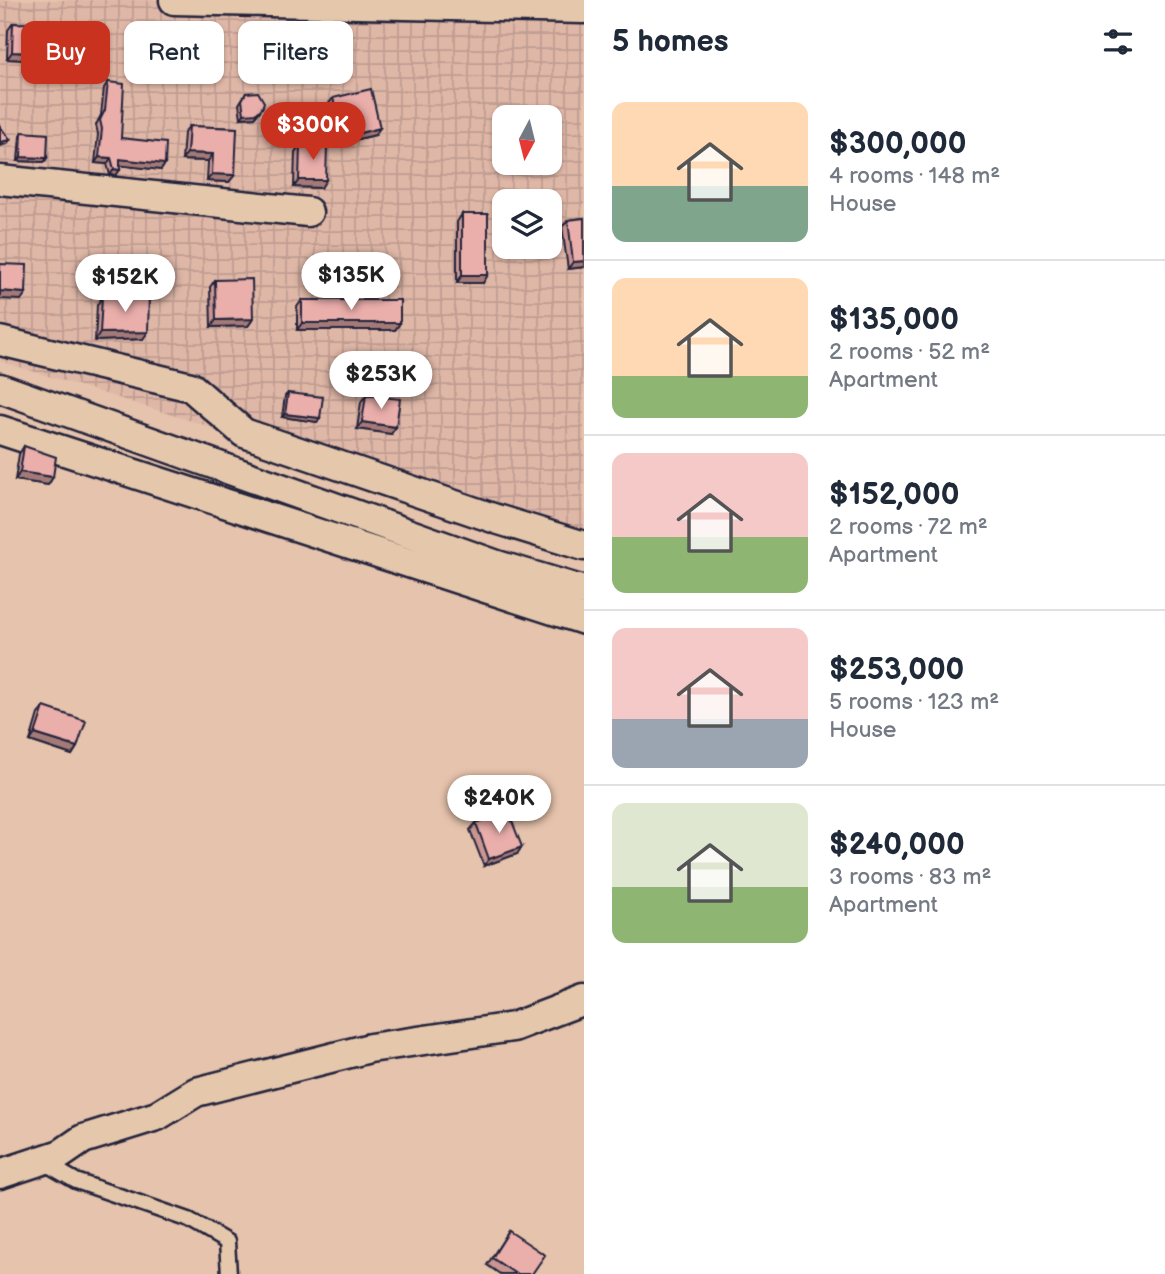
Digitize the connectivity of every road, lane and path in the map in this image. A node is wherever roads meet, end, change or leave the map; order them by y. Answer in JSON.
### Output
{"nodes":[{"id":1,"x":174,"y":0,"type":"edge"},
{"id":2,"x":584,"y":9,"type":"edge"},
{"id":3,"x":0,"y":180,"type":"edge"},
{"id":4,"x":308,"y":212,"type":"dead end"},
{"id":5,"x":0,"y":341,"type":"edge"},
{"id":6,"x":0,"y":388,"type":"edge"},
{"id":7,"x":0,"y":430,"type":"edge"},
{"id":8,"x":584,"y":546,"type":"edge"},
{"id":9,"x":584,"y":591,"type":"edge"},
{"id":10,"x":584,"y":620,"type":"edge"},
{"id":11,"x":584,"y":1000,"type":"edge"},
{"id":12,"x":41,"y":1160,"type":"junction"},
{"id":13,"x":0,"y":1174,"type":"edge"},
{"id":14,"x":229,"y":1274,"type":"edge"}],
"edges":[{"from":1,"to":2,"type":"street"},
{"from":3,"to":4,"type":"street"},
{"from":5,"to":8,"type":"street"},
{"from":6,"to":9,"type":"street"},
{"from":7,"to":10,"type":"street"},
{"from":11,"to":12,"type":"street"},
{"from":12,"to":13,"type":"street"},
{"from":12,"to":14,"type":"lane"}]}
